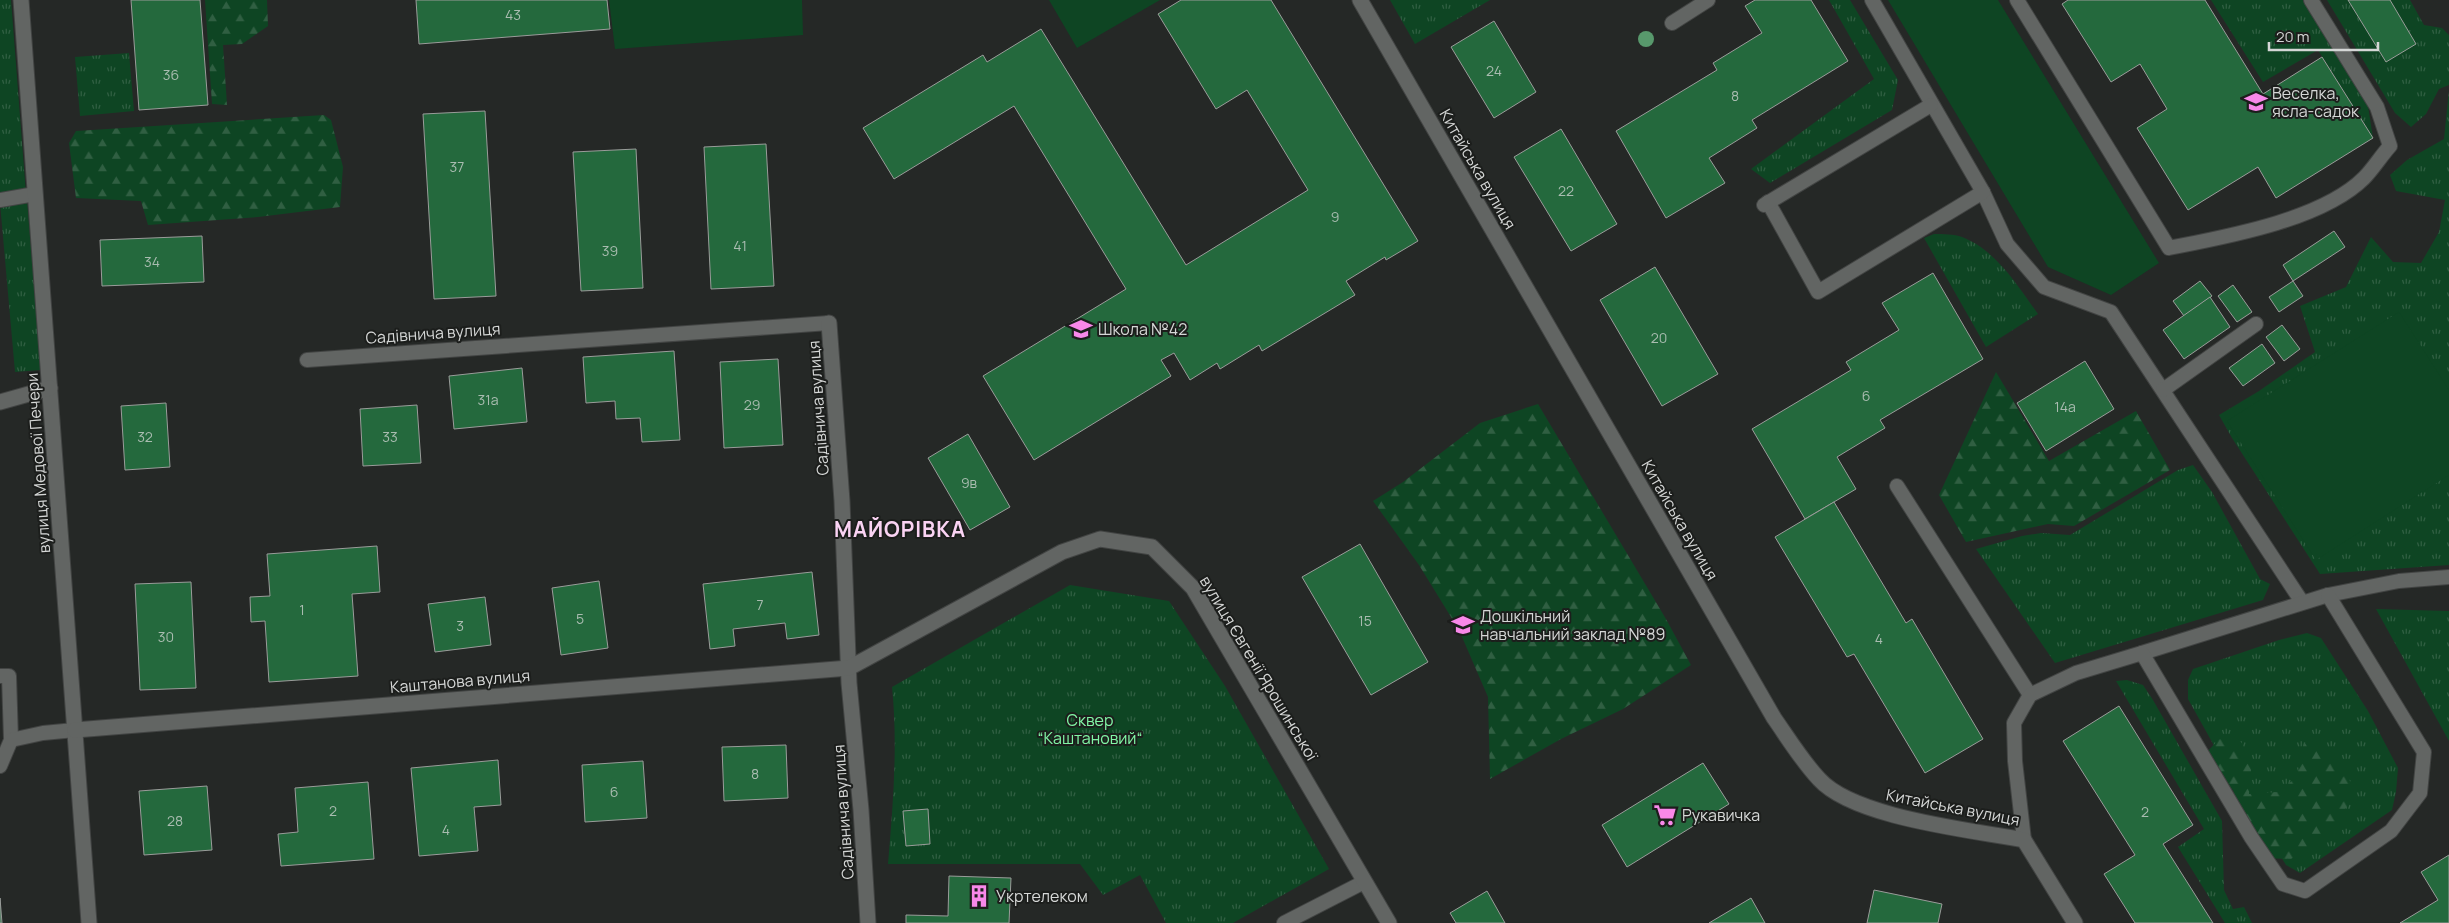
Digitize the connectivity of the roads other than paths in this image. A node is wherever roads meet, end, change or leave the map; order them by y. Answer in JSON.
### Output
{"nodes":[{"id":1,"x":21,"y":0,"type":"edge"},
{"id":2,"x":1360,"y":0,"type":"edge"},
{"id":3,"x":1708,"y":0,"type":"edge"},
{"id":4,"x":1872,"y":0,"type":"edge"},
{"id":5,"x":2017,"y":0,"type":"edge"},
{"id":6,"x":2312,"y":0,"type":"edge"},
{"id":7,"x":1672,"y":23,"type":"dead end"},
{"id":8,"x":1931,"y":105,"type":"junction"},
{"id":9,"x":1983,"y":192,"type":"junction"},
{"id":10,"x":35,"y":194,"type":"junction"},
{"id":11,"x":0,"y":200,"type":"edge"},
{"id":12,"x":829,"y":323,"type":"joint"},
{"id":13,"x":2256,"y":324,"type":"dead end"},
{"id":14,"x":307,"y":360,"type":"dead end"},
{"id":15,"x":50,"y":388,"type":"junction"},
{"id":16,"x":2163,"y":390,"type":"junction"},
{"id":17,"x":0,"y":402,"type":"edge"},
{"id":18,"x":1898,"y":486,"type":"dead end"},
{"id":19,"x":2449,"y":577,"type":"edge"},
{"id":20,"x":2328,"y":595,"type":"junction"},
{"id":21,"x":2302,"y":602,"type":"junction"},
{"id":22,"x":2142,"y":653,"type":"junction"},
{"id":23,"x":848,"y":668,"type":"junction"},
{"id":24,"x":0,"y":676,"type":"edge"},
{"id":25,"x":2030,"y":696,"type":"junction"},
{"id":26,"x":75,"y":730,"type":"junction"},
{"id":27,"x":11,"y":740,"type":"junction"},
{"id":28,"x":0,"y":766,"type":"edge"},
{"id":29,"x":2024,"y":840,"type":"junction"},
{"id":30,"x":1364,"y":882,"type":"junction"},
{"id":31,"x":89,"y":923,"type":"edge"},
{"id":32,"x":868,"y":923,"type":"edge"},
{"id":33,"x":1284,"y":923,"type":"edge"},
{"id":34,"x":1389,"y":923,"type":"edge"},
{"id":35,"x":2075,"y":923,"type":"edge"}],
"edges":[{"from":1,"to":10,"type":"street","name":"вулиця Медової Печери"},
{"from":2,"to":29,"type":"street","name":"Китайська вулиця"},
{"from":3,"to":7,"type":"lane"},
{"from":4,"to":8,"type":"lane"},
{"from":5,"to":6,"type":"lane"},
{"from":8,"to":9,"type":"lane"},
{"from":8,"to":9,"type":"lane"},
{"from":9,"to":16,"type":"lane"},
{"from":10,"to":11,"type":"lane"},
{"from":10,"to":15,"type":"street","name":"вулиця Медової Печери"},
{"from":12,"to":14,"type":"lane","name":"Садівнича вулиця"},
{"from":12,"to":23,"type":"street","name":"Садівнича вулиця"},
{"from":13,"to":16,"type":"lane"},
{"from":15,"to":17,"type":"street"},
{"from":15,"to":26,"type":"street","name":"вулиця Медової Печери"},
{"from":16,"to":21,"type":"lane"},
{"from":18,"to":25,"type":"lane"},
{"from":19,"to":20,"type":"lane"},
{"from":20,"to":21,"type":"lane"},
{"from":20,"to":22,"type":"lane"},
{"from":21,"to":22,"type":"lane"},
{"from":22,"to":25,"type":"lane"},
{"from":23,"to":26,"type":"street","name":"Каштанова вулиця"},
{"from":23,"to":30,"type":"street","name":"вулиця Євгенії Ярошинської"},
{"from":23,"to":32,"type":"street","name":"Садівнича вулиця"},
{"from":24,"to":27,"type":"lane"},
{"from":25,"to":29,"type":"lane"},
{"from":26,"to":27,"type":"lane"},
{"from":26,"to":31,"type":"street","name":"вулиця Медової Печери"},
{"from":27,"to":28,"type":"lane"},
{"from":29,"to":35,"type":"street","name":"Китайська вулиця"},
{"from":30,"to":33,"type":"lane"},
{"from":30,"to":34,"type":"street","name":"вулиця Євгенії Ярошинської"}]}
